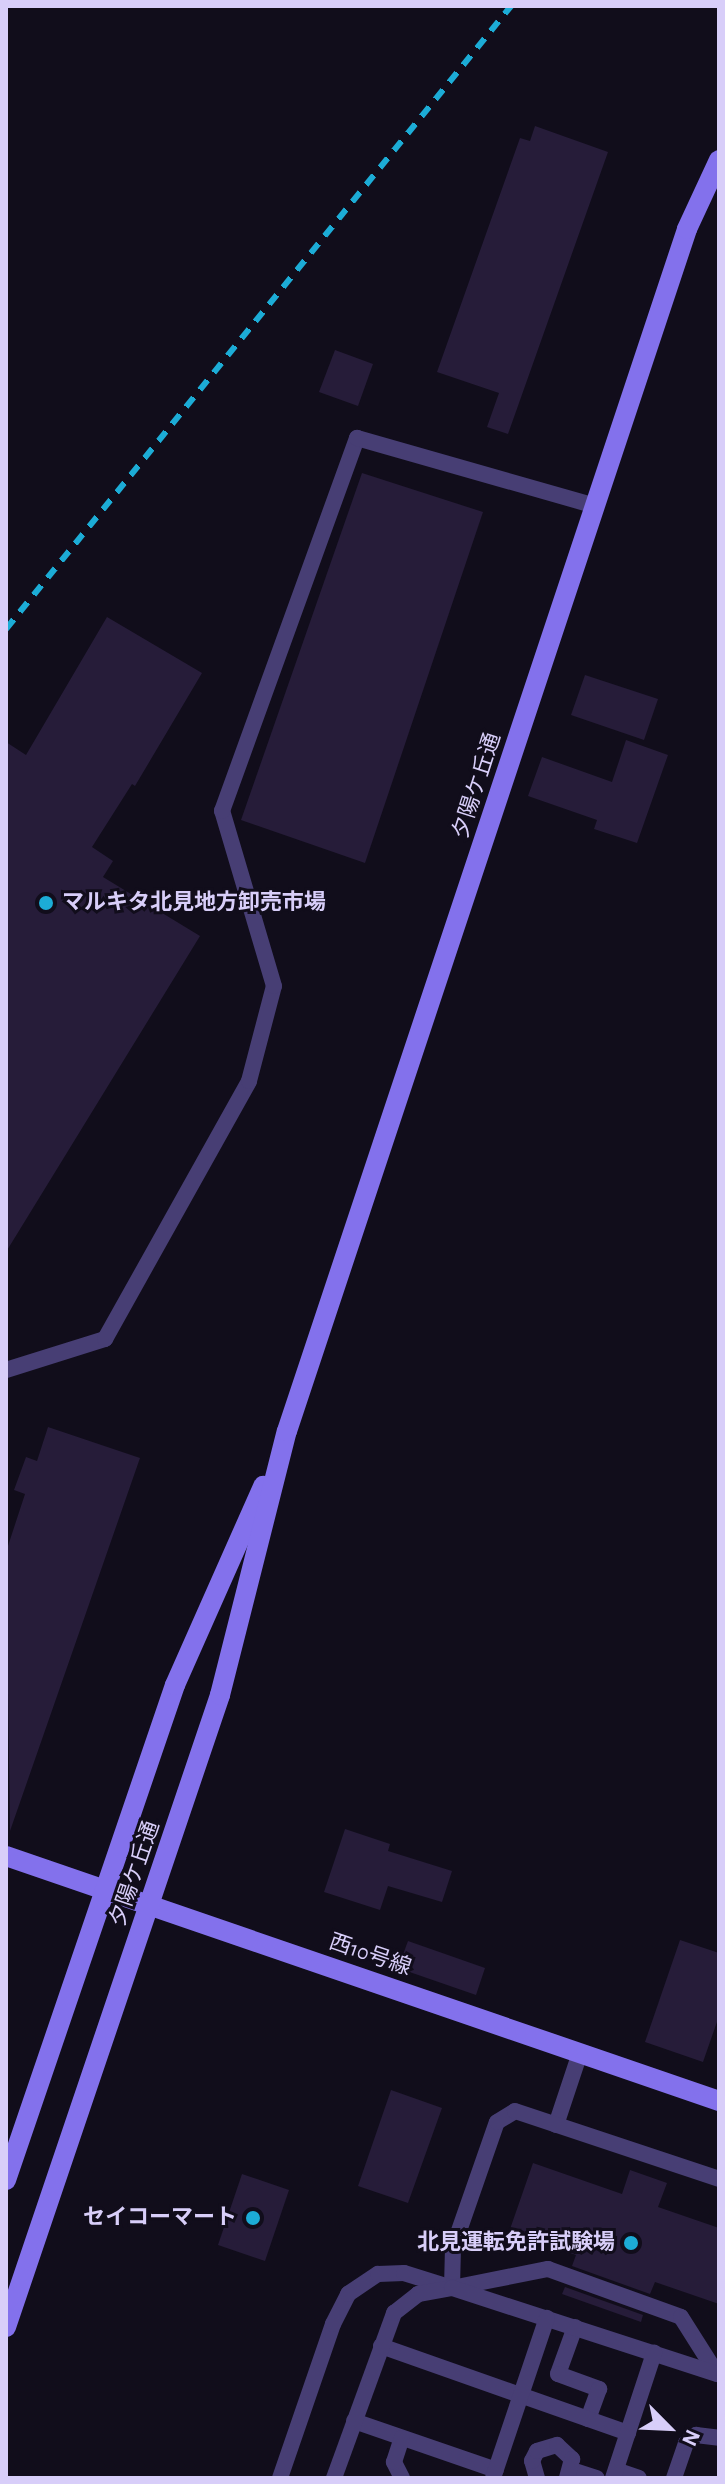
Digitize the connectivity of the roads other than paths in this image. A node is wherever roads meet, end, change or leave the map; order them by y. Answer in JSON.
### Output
{"nodes":[{"id":1,"x":719,"y":160,"type":"edge"},
{"id":2,"x":595,"y":506,"type":"junction"},
{"id":3,"x":6,"y":1370,"type":"edge"},
{"id":4,"x":287,"y":1431,"type":"junction"},
{"id":5,"x":6,"y":1856,"type":"edge"},
{"id":6,"x":105,"y":1889,"type":"junction"},
{"id":7,"x":149,"y":1905,"type":"junction"},
{"id":8,"x":580,"y":2053,"type":"junction"},
{"id":9,"x":719,"y":2101,"type":"edge"},
{"id":10,"x":556,"y":2125,"type":"junction"},
{"id":11,"x":719,"y":2179,"type":"edge"},
{"id":12,"x":6,"y":2180,"type":"edge"},
{"id":13,"x":452,"y":2288,"type":"junction"},
{"id":14,"x":547,"y":2318,"type":"junction"},
{"id":15,"x":6,"y":2327,"type":"edge"},
{"id":16,"x":575,"y":2327,"type":"junction"},
{"id":17,"x":381,"y":2346,"type":"junction"},
{"id":18,"x":654,"y":2353,"type":"junction"},
{"id":19,"x":718,"y":2374,"type":"edge"},
{"id":20,"x":521,"y":2396,"type":"junction"},
{"id":21,"x":588,"y":2419,"type":"junction"},
{"id":22,"x":354,"y":2421,"type":"junction"},
{"id":23,"x":628,"y":2433,"type":"junction"},
{"id":24,"x":402,"y":2438,"type":"junction"},
{"id":25,"x":719,"y":2438,"type":"edge"},
{"id":26,"x":494,"y":2474,"type":"edge"},
{"id":27,"x":570,"y":2474,"type":"edge"},
{"id":28,"x":614,"y":2474,"type":"edge"},
{"id":29,"x":280,"y":2478,"type":"edge"},
{"id":30,"x":334,"y":2478,"type":"edge"},
{"id":31,"x":402,"y":2478,"type":"edge"},
{"id":32,"x":537,"y":2478,"type":"edge"},
{"id":33,"x":597,"y":2478,"type":"edge"},
{"id":34,"x":639,"y":2478,"type":"edge"},
{"id":35,"x":674,"y":2478,"type":"edge"}],
"edges":[{"from":1,"to":2,"type":"street","name":"夕陽ケ丘通"},
{"from":2,"to":3,"type":"lane"},
{"from":2,"to":4,"type":"street","name":"夕陽ケ丘通"},
{"from":4,"to":6,"type":"street","name":"夕陽ケ丘通"},
{"from":4,"to":7,"type":"street","name":"夕陽ケ丘通"},
{"from":5,"to":6,"type":"street","name":"西10号線"},
{"from":6,"to":7,"type":"street","name":"西10号線"},
{"from":6,"to":12,"type":"street","name":"夕陽ケ丘通"},
{"from":7,"to":8,"type":"street","name":"西10号線"},
{"from":7,"to":15,"type":"street","name":"夕陽ケ丘通"},
{"from":8,"to":9,"type":"street","name":"西10号線"},
{"from":8,"to":10,"type":"lane"},
{"from":10,"to":11,"type":"lane"},
{"from":10,"to":13,"type":"lane"},
{"from":13,"to":14,"type":"lane"},
{"from":13,"to":17,"type":"lane"},
{"from":13,"to":19,"type":"lane"},
{"from":13,"to":29,"type":"lane"},
{"from":14,"to":16,"type":"lane"},
{"from":14,"to":20,"type":"lane"},
{"from":16,"to":18,"type":"lane"},
{"from":16,"to":21,"type":"lane"},
{"from":17,"to":20,"type":"lane"},
{"from":17,"to":22,"type":"lane"},
{"from":18,"to":19,"type":"lane"},
{"from":18,"to":23,"type":"lane"},
{"from":20,"to":21,"type":"lane"},
{"from":20,"to":26,"type":"lane"},
{"from":21,"to":23,"type":"lane"},
{"from":22,"to":24,"type":"lane"},
{"from":22,"to":30,"type":"lane"},
{"from":23,"to":28,"type":"lane"},
{"from":24,"to":26,"type":"lane"},
{"from":24,"to":31,"type":"lane"},
{"from":25,"to":35,"type":"lane"},
{"from":27,"to":32,"type":"lane"},
{"from":27,"to":33,"type":"lane"},
{"from":28,"to":34,"type":"lane"}]}
